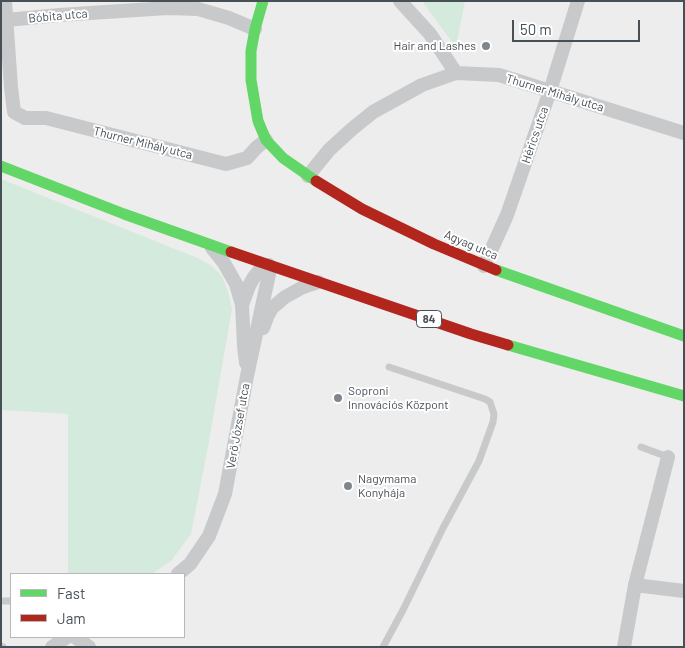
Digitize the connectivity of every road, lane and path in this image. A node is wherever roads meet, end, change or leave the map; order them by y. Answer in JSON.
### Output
{"nodes":[{"id":1,"x":5,"y":1,"type":"edge"},
{"id":2,"x":263,"y":1,"type":"edge"},
{"id":3,"x":400,"y":1,"type":"edge"},
{"id":4,"x":578,"y":1,"type":"edge"},
{"id":5,"x":7,"y":20,"type":"junction"},
{"id":6,"x":255,"y":29,"type":"junction"},
{"id":7,"x":456,"y":73,"type":"junction"},
{"id":8,"x":550,"y":91,"type":"junction"},
{"id":9,"x":684,"y":133,"type":"edge"},
{"id":10,"x":266,"y":140,"type":"junction"},
{"id":11,"x":1,"y":166,"type":"edge"},
{"id":12,"x":308,"y":176,"type":"junction"},
{"id":13,"x":209,"y":245,"type":"junction"},
{"id":14,"x":269,"y":265,"type":"junction"},
{"id":15,"x":484,"y":266,"type":"junction"},
{"id":16,"x":318,"y":282,"type":"junction"},
{"id":17,"x":242,"y":305,"type":"junction"},
{"id":18,"x":684,"y":336,"type":"edge"},
{"id":19,"x":389,"y":367,"type":"dead end"},
{"id":20,"x":247,"y":376,"type":"junction"},
{"id":21,"x":684,"y":396,"type":"edge"},
{"id":22,"x":641,"y":447,"type":"dead end"},
{"id":23,"x":668,"y":457,"type":"joint"},
{"id":24,"x":179,"y":573,"type":"edge"},
{"id":25,"x":636,"y":585,"type":"junction"},
{"id":26,"x":684,"y":591,"type":"edge"},
{"id":27,"x":66,"y":638,"type":"edge"},
{"id":28,"x":76,"y":638,"type":"edge"},
{"id":29,"x":52,"y":647,"type":"edge"},
{"id":30,"x":90,"y":647,"type":"edge"},
{"id":31,"x":383,"y":647,"type":"edge"},
{"id":32,"x":624,"y":647,"type":"edge"}],
"edges":[{"from":1,"to":5,"type":"street"},
{"from":2,"to":6,"type":"main road"},
{"from":3,"to":7,"type":"street"},
{"from":4,"to":8,"type":"street","name":"Hérics utca"},
{"from":5,"to":6,"type":"street","name":"Bóbita utca"},
{"from":5,"to":10,"type":"street","name":"Thurner Mihály utca"},
{"from":6,"to":10,"type":"main road"},
{"from":7,"to":8,"type":"street","name":"Thurner Mihály utca"},
{"from":7,"to":12,"type":"street","name":"Thurner Mihály utca"},
{"from":8,"to":9,"type":"street","name":"Thurner Mihály utca"},
{"from":8,"to":15,"type":"street","name":"Hérics utca"},
{"from":10,"to":12,"type":"main road","name":"Agyag utca"},
{"from":11,"to":13,"type":"main road","number":"84"},
{"from":12,"to":15,"type":"main road","name":"Agyag utca"},
{"from":13,"to":14,"type":"main road","number":"84"},
{"from":13,"to":17,"type":"street"},
{"from":14,"to":16,"type":"main road","number":"84"},
{"from":14,"to":17,"type":"street"},
{"from":14,"to":20,"type":"street","name":"Verő József utca"},
{"from":15,"to":18,"type":"main road","name":"Agyag utca"},
{"from":16,"to":20,"type":"street"},
{"from":16,"to":21,"type":"main road","number":"84"},
{"from":17,"to":20,"type":"street"},
{"from":19,"to":31,"type":"lane"},
{"from":20,"to":24,"type":"street","name":"Verő József utca"},
{"from":22,"to":23,"type":"lane"},
{"from":23,"to":25,"type":"street"},
{"from":25,"to":26,"type":"street"},
{"from":25,"to":32,"type":"street"},
{"from":27,"to":29,"type":"street"},
{"from":28,"to":30,"type":"street"}]}
